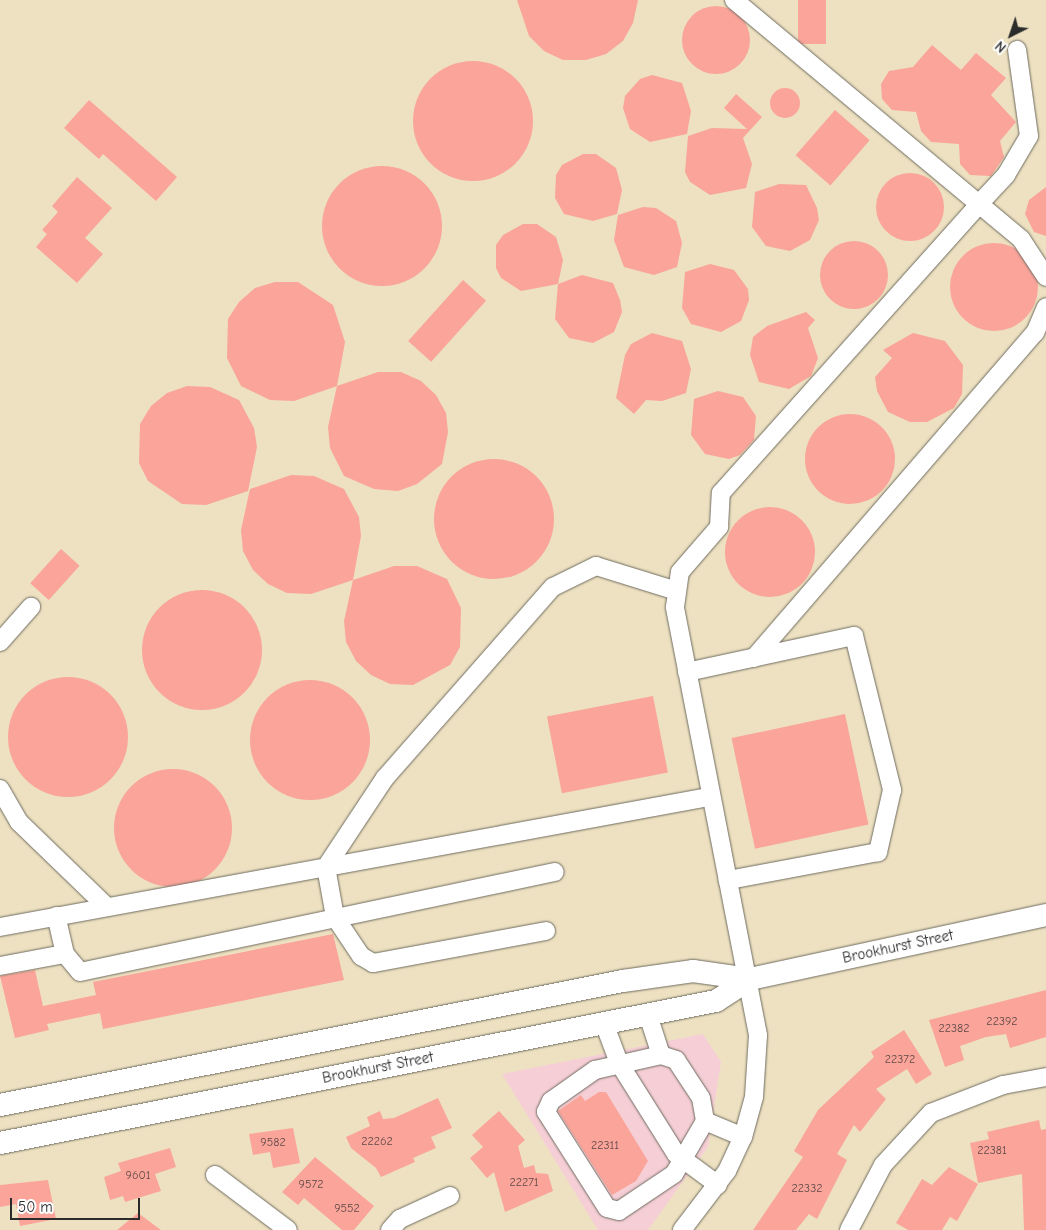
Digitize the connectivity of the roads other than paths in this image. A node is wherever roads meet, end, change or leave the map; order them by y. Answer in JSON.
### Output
{"nodes":[{"id":1,"x":734,"y":0,"type":"edge"},
{"id":2,"x":1017,"y":50,"type":"dead end"},
{"id":3,"x":979,"y":204,"type":"junction"},
{"id":4,"x":1046,"y":277,"type":"edge"},
{"id":5,"x":1046,"y":307,"type":"edge"},
{"id":6,"x":677,"y":591,"type":"junction"},
{"id":7,"x":30,"y":607,"type":"dead end"},
{"id":8,"x":0,"y":642,"type":"edge"},
{"id":9,"x":754,"y":658,"type":"junction"},
{"id":10,"x":687,"y":672,"type":"junction"},
{"id":11,"x":0,"y":789,"type":"edge"},
{"id":12,"x":709,"y":797,"type":"junction"},
{"id":13,"x":326,"y":867,"type":"junction"},
{"id":14,"x":555,"y":872,"type":"dead end"},
{"id":15,"x":728,"y":880,"type":"junction"},
{"id":16,"x":107,"y":907,"type":"junction"},
{"id":17,"x":1046,"y":915,"type":"edge"},
{"id":18,"x":56,"y":916,"type":"junction"},
{"id":19,"x":335,"y":917,"type":"junction"},
{"id":20,"x":0,"y":927,"type":"edge"},
{"id":21,"x":546,"y":931,"type":"dead end"},
{"id":22,"x":65,"y":954,"type":"junction"},
{"id":23,"x":0,"y":966,"type":"edge"},
{"id":24,"x":750,"y":979,"type":"junction"},
{"id":25,"x":648,"y":1015,"type":"junction"},
{"id":26,"x":604,"y":1024,"type":"junction"},
{"id":27,"x":661,"y":1055,"type":"junction"},
{"id":28,"x":618,"y":1063,"type":"junction"},
{"id":29,"x":1046,"y":1077,"type":"edge"},
{"id":30,"x":0,"y":1105,"type":"edge"},
{"id":31,"x":704,"y":1121,"type":"junction"},
{"id":32,"x":743,"y":1137,"type":"junction"},
{"id":33,"x":0,"y":1143,"type":"edge"},
{"id":34,"x":684,"y":1163,"type":"junction"},
{"id":35,"x":215,"y":1175,"type":"dead end"},
{"id":36,"x":718,"y":1184,"type":"junction"},
{"id":37,"x":450,"y":1196,"type":"dead end"},
{"id":38,"x":288,"y":1230,"type":"edge"},
{"id":39,"x":390,"y":1230,"type":"edge"},
{"id":40,"x":682,"y":1230,"type":"edge"},
{"id":41,"x":849,"y":1230,"type":"edge"}],
"edges":[{"from":1,"to":3,"type":"street"},
{"from":2,"to":3,"type":"street"},
{"from":3,"to":4,"type":"street"},
{"from":3,"to":6,"type":"street"},
{"from":5,"to":9,"type":"street"},
{"from":6,"to":10,"type":"street"},
{"from":6,"to":13,"type":"street"},
{"from":7,"to":8,"type":"street"},
{"from":9,"to":10,"type":"street"},
{"from":9,"to":15,"type":"street"},
{"from":10,"to":12,"type":"street"},
{"from":11,"to":16,"type":"street"},
{"from":12,"to":13,"type":"street"},
{"from":12,"to":15,"type":"street"},
{"from":13,"to":16,"type":"street"},
{"from":13,"to":19,"type":"street"},
{"from":14,"to":19,"type":"street"},
{"from":15,"to":24,"type":"street"},
{"from":16,"to":18,"type":"street"},
{"from":17,"to":24,"type":"main road","name":"Brookhurst Street"},
{"from":18,"to":20,"type":"street"},
{"from":18,"to":22,"type":"street"},
{"from":19,"to":21,"type":"street"},
{"from":19,"to":22,"type":"street"},
{"from":22,"to":23,"type":"street"},
{"from":24,"to":25,"type":"main road","name":"Brookhurst Street"},
{"from":24,"to":30,"type":"main road","name":"Brookhurst Street"},
{"from":24,"to":32,"type":"street"},
{"from":25,"to":26,"type":"main road","name":"Brookhurst Street"},
{"from":25,"to":27,"type":"street"},
{"from":26,"to":28,"type":"street"},
{"from":26,"to":33,"type":"main road","name":"Brookhurst Street"},
{"from":27,"to":28,"type":"street"},
{"from":27,"to":31,"type":"street"},
{"from":28,"to":34,"type":"street"},
{"from":28,"to":34,"type":"street"},
{"from":29,"to":41,"type":"street"},
{"from":31,"to":32,"type":"street"},
{"from":31,"to":34,"type":"street"},
{"from":32,"to":36,"type":"street"},
{"from":34,"to":36,"type":"street"},
{"from":35,"to":38,"type":"street"},
{"from":36,"to":40,"type":"street"},
{"from":37,"to":39,"type":"street"}]}
